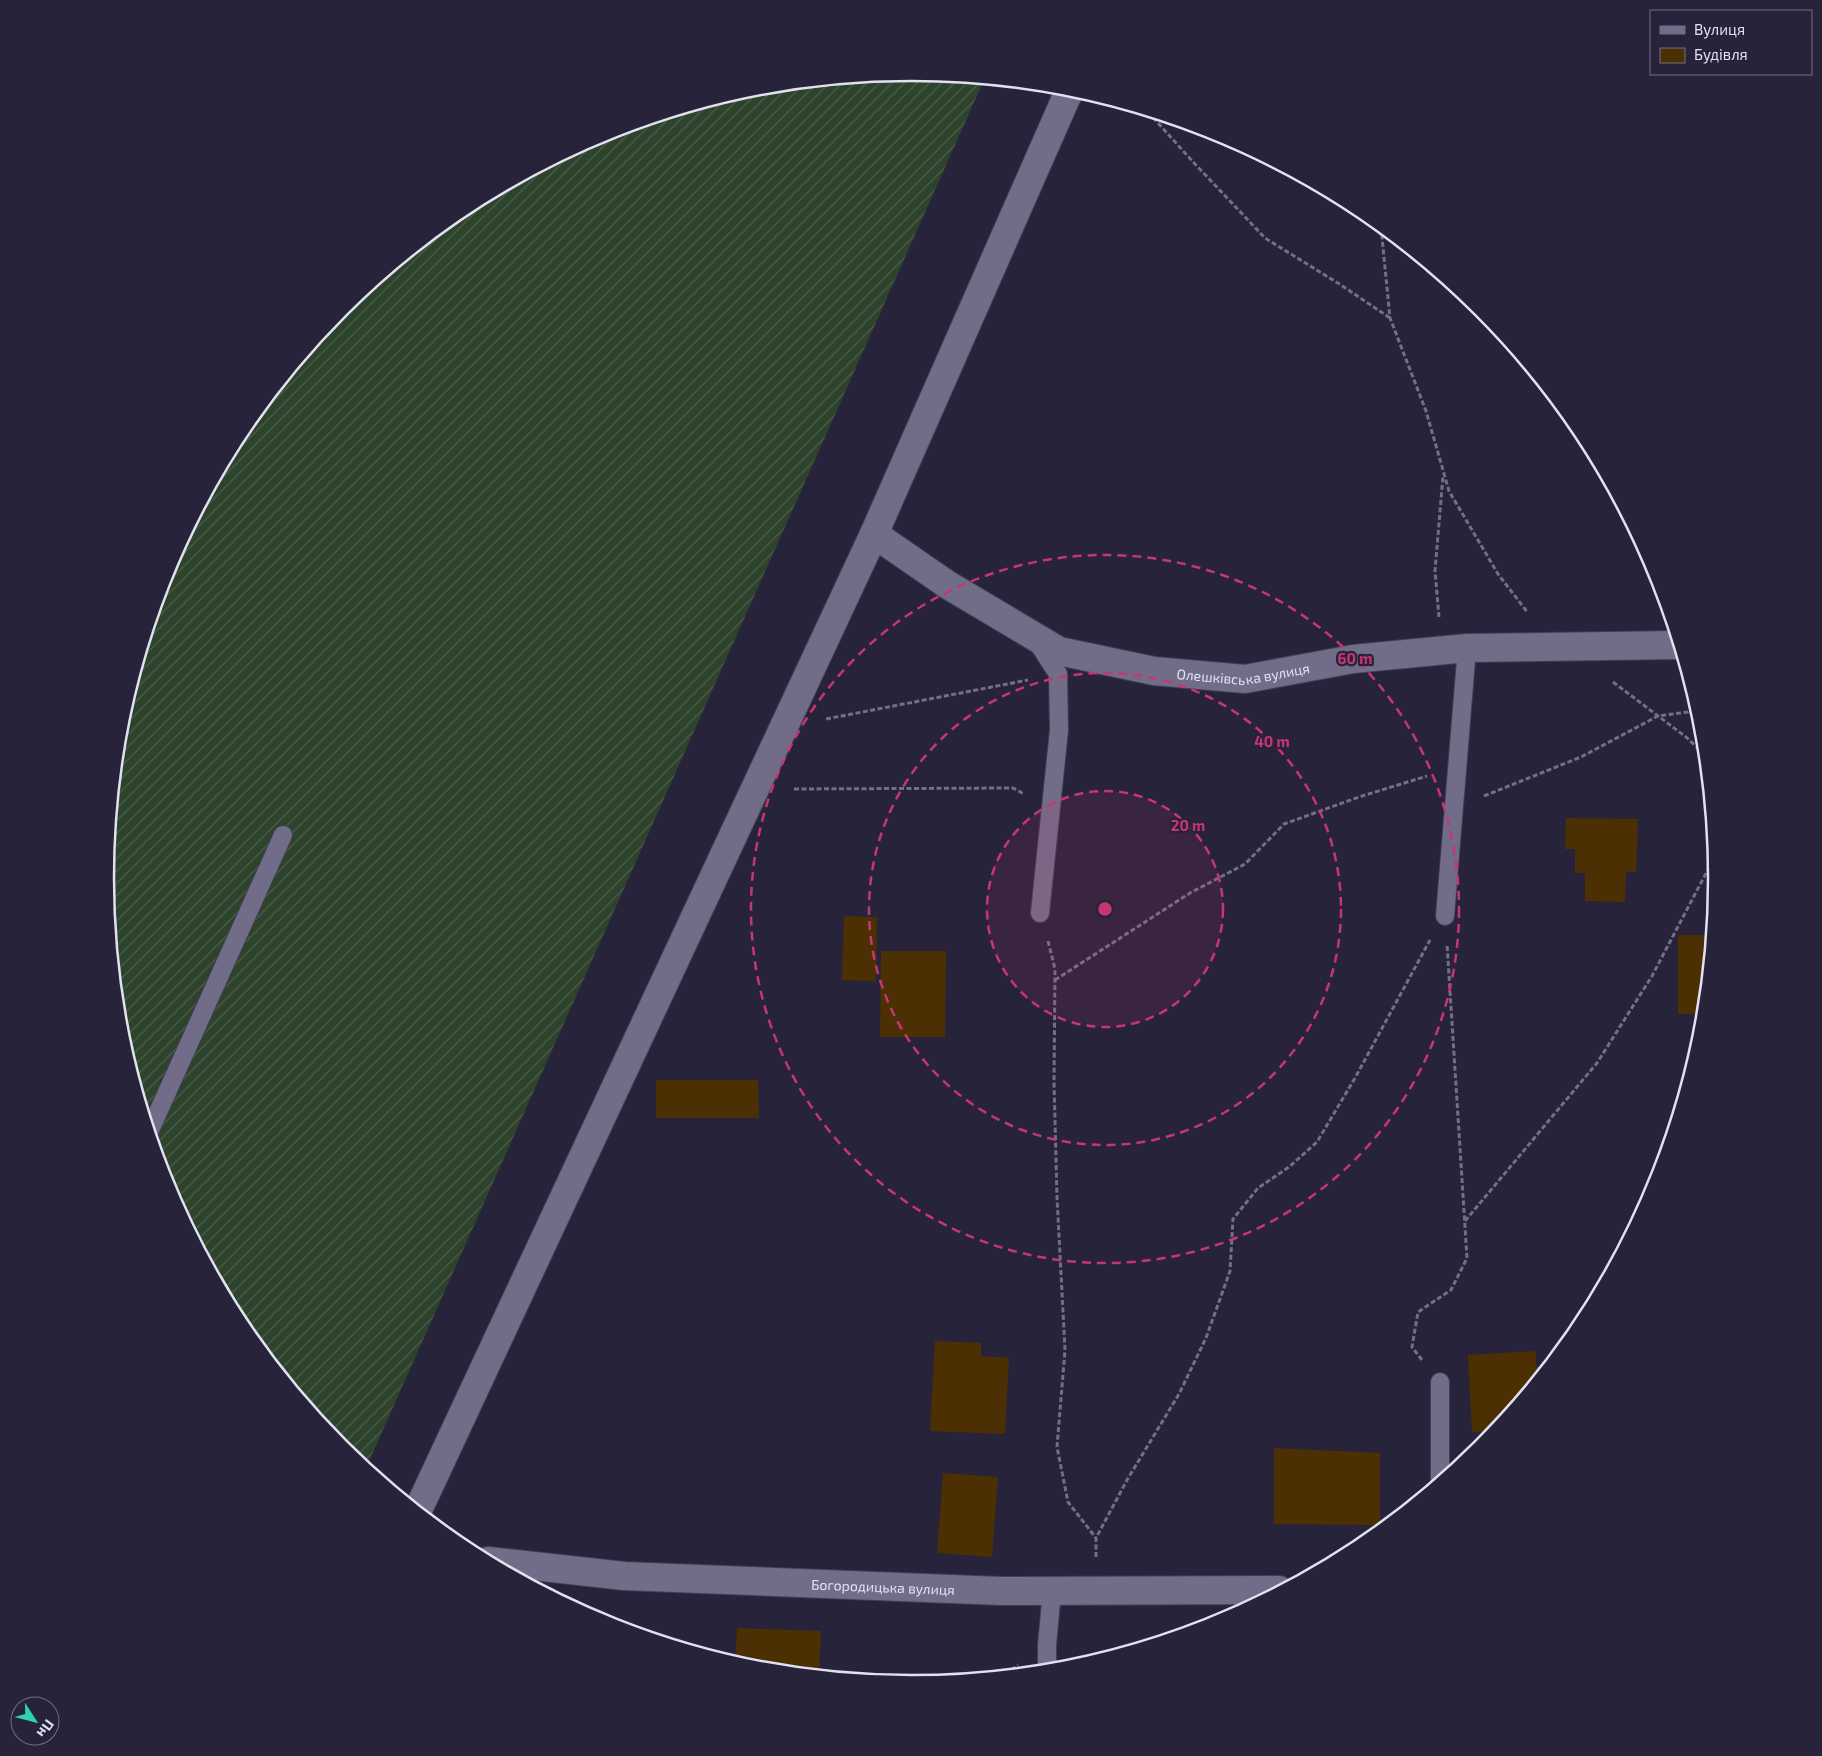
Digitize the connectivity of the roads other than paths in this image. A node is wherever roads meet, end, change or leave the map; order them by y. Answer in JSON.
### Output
{"nodes":[{"id":1,"x":1066,"y":97,"type":"edge"},
{"id":2,"x":874,"y":534,"type":"junction"},
{"id":3,"x":1034,"y":636,"type":"junction"},
{"id":4,"x":1672,"y":645,"type":"edge"},
{"id":5,"x":1454,"y":649,"type":"junction"},
{"id":6,"x":283,"y":835,"type":"dead end"},
{"id":7,"x":1040,"y":913,"type":"road end"},
{"id":8,"x":1445,"y":916,"type":"road end"},
{"id":9,"x":153,"y":1123,"type":"edge"},
{"id":10,"x":1440,"y":1382,"type":"road end"},
{"id":11,"x":1440,"y":1473,"type":"edge"},
{"id":12,"x":420,"y":1505,"type":"edge"},
{"id":13,"x":505,"y":1563,"type":"edge"},
{"id":14,"x":1268,"y":1590,"type":"edge"},
{"id":15,"x":1052,"y":1591,"type":"junction"},
{"id":16,"x":1047,"y":1662,"type":"edge"}],
"edges":[{"from":1,"to":2,"type":"street"},
{"from":2,"to":3,"type":"street","name":"Олешківська вулиця"},
{"from":2,"to":12,"type":"street"},
{"from":3,"to":5,"type":"street","name":"Олешківська вулиця"},
{"from":3,"to":7,"type":"lane"},
{"from":4,"to":5,"type":"street","name":"Олешківська вулиця"},
{"from":5,"to":8,"type":"lane"},
{"from":6,"to":9,"type":"lane"},
{"from":10,"to":11,"type":"lane"},
{"from":13,"to":15,"type":"street","name":"Богородицька вулиця"},
{"from":14,"to":15,"type":"street","name":"Богородицька вулиця"},
{"from":15,"to":16,"type":"lane"}]}
